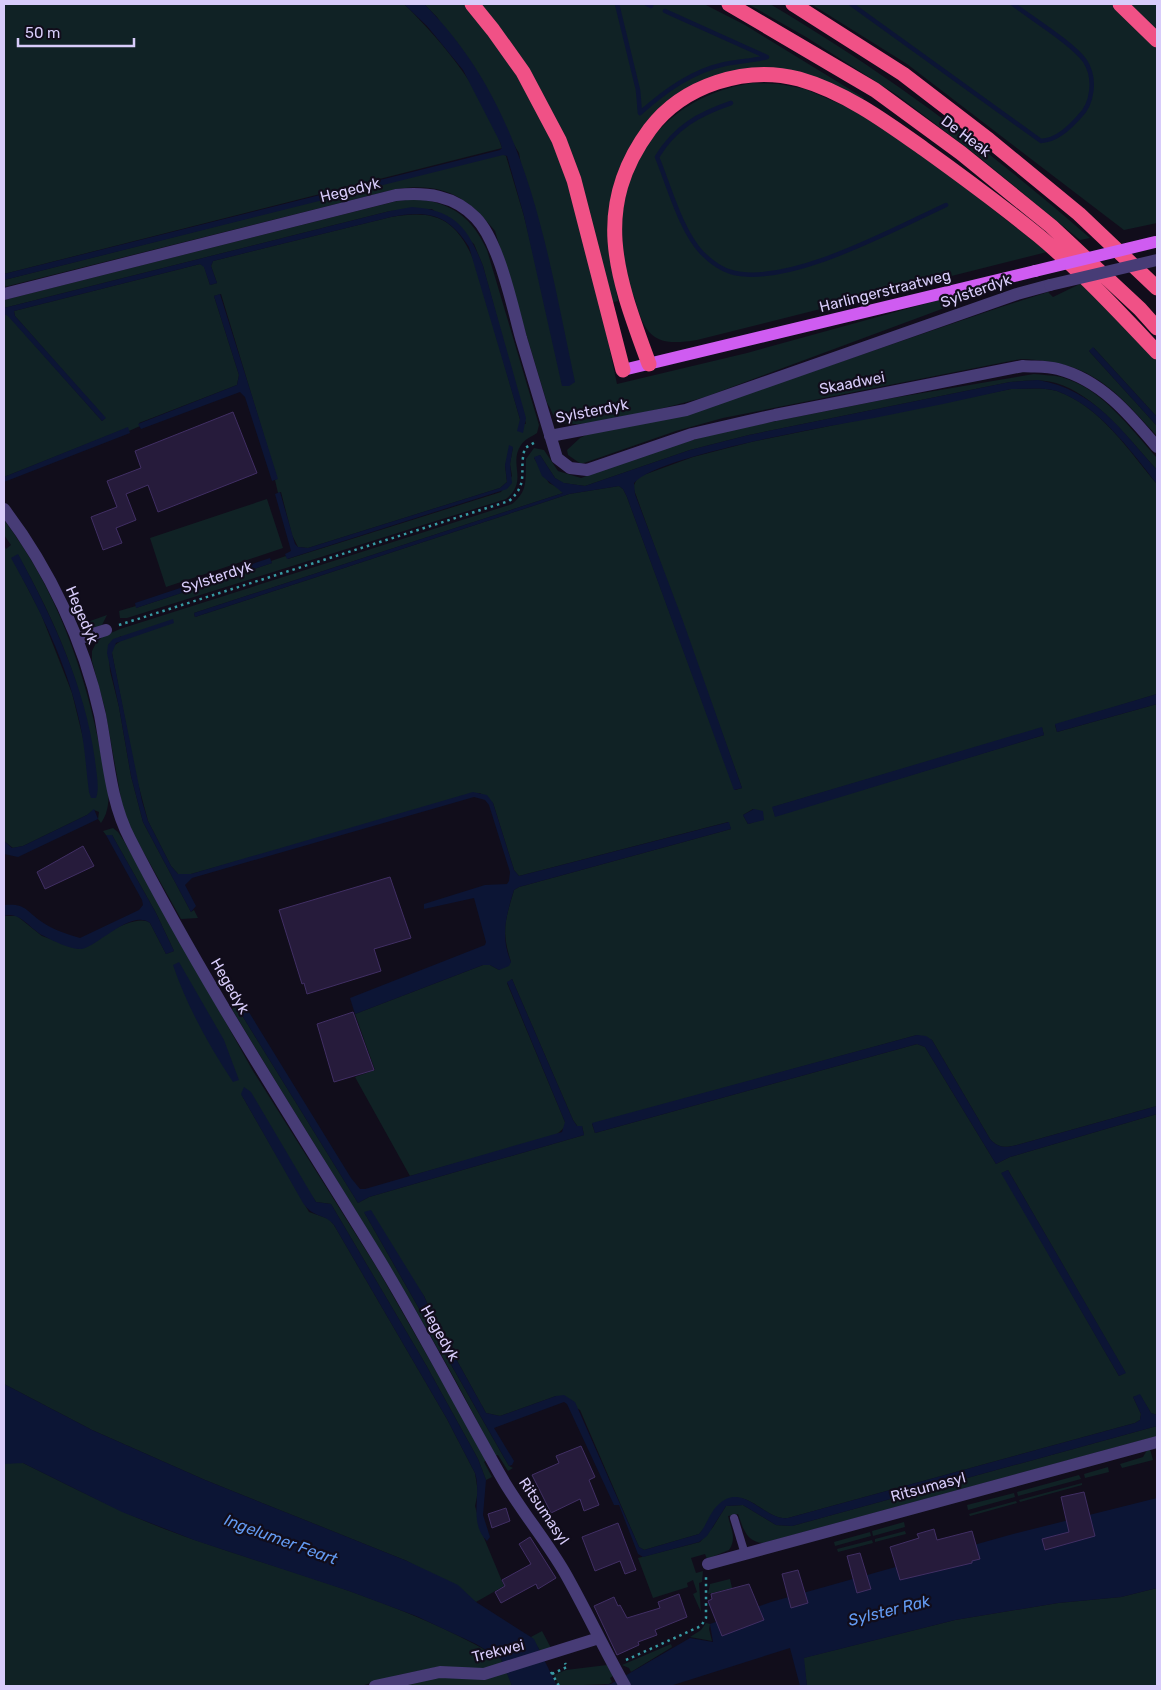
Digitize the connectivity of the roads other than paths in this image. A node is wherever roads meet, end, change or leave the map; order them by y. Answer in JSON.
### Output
{"nodes":[{"id":1,"x":472,"y":4,"type":"edge"},
{"id":2,"x":729,"y":4,"type":"edge"},
{"id":3,"x":793,"y":4,"type":"edge"},
{"id":4,"x":1120,"y":4,"type":"edge"},
{"id":5,"x":1157,"y":40,"type":"edge"},
{"id":6,"x":1156,"y":242,"type":"edge"},
{"id":7,"x":1157,"y":260,"type":"edge"},
{"id":8,"x":1157,"y":288,"type":"edge"},
{"id":9,"x":4,"y":294,"type":"edge"},
{"id":10,"x":1157,"y":328,"type":"edge"},
{"id":11,"x":1157,"y":352,"type":"edge"},
{"id":12,"x":649,"y":364,"type":"junction"},
{"id":13,"x":623,"y":370,"type":"joint"},
{"id":14,"x":550,"y":436,"type":"junction"},
{"id":15,"x":1157,"y":447,"type":"edge"},
{"id":16,"x":4,"y":509,"type":"edge"},
{"id":17,"x":106,"y":630,"type":"road end"},
{"id":18,"x":76,"y":639,"type":"junction"},
{"id":19,"x":1157,"y":1442,"type":"edge"},
{"id":20,"x":489,"y":1454,"type":"joint"},
{"id":21,"x":734,"y":1518,"type":"dead end"},
{"id":22,"x":745,"y":1554,"type":"junction"},
{"id":23,"x":708,"y":1564,"type":"dead end"},
{"id":24,"x":599,"y":1638,"type":"junction"},
{"id":25,"x":619,"y":1676,"type":"edge"},
{"id":26,"x":375,"y":1686,"type":"edge"}],
"edges":[{"from":1,"to":13,"type":"highway"},
{"from":2,"to":10,"type":"highway","name":"De Heak"},
{"from":3,"to":8,"type":"highway","name":"De Heak"},
{"from":4,"to":5,"type":"highway"},
{"from":6,"to":12,"type":"main road","name":"Harlingerstraatweg","bridge":true},
{"from":7,"to":14,"type":"street","name":"Sylsterdyk","bridge":true},
{"from":9,"to":14,"type":"street","name":"Hegedyk"},
{"from":11,"to":12,"type":"highway"},
{"from":12,"to":13,"type":"main road","name":"Harlingerstraatweg"},
{"from":14,"to":15,"type":"street","name":"Skaadwei"},
{"from":16,"to":18,"type":"street","name":"Hegedyk"},
{"from":17,"to":18,"type":"street"},
{"from":18,"to":20,"type":"street","name":"Hegedyk"},
{"from":19,"to":22,"type":"street","name":"Ritsumasyl"},
{"from":20,"to":24,"type":"street","name":"Ritsumasyl"},
{"from":21,"to":22,"type":"lane"},
{"from":22,"to":23,"type":"street","name":"Ritsumasyl"},
{"from":24,"to":25,"type":"street","name":"Ritsumasyl"},
{"from":24,"to":26,"type":"street","name":"Trekwei"}]}
